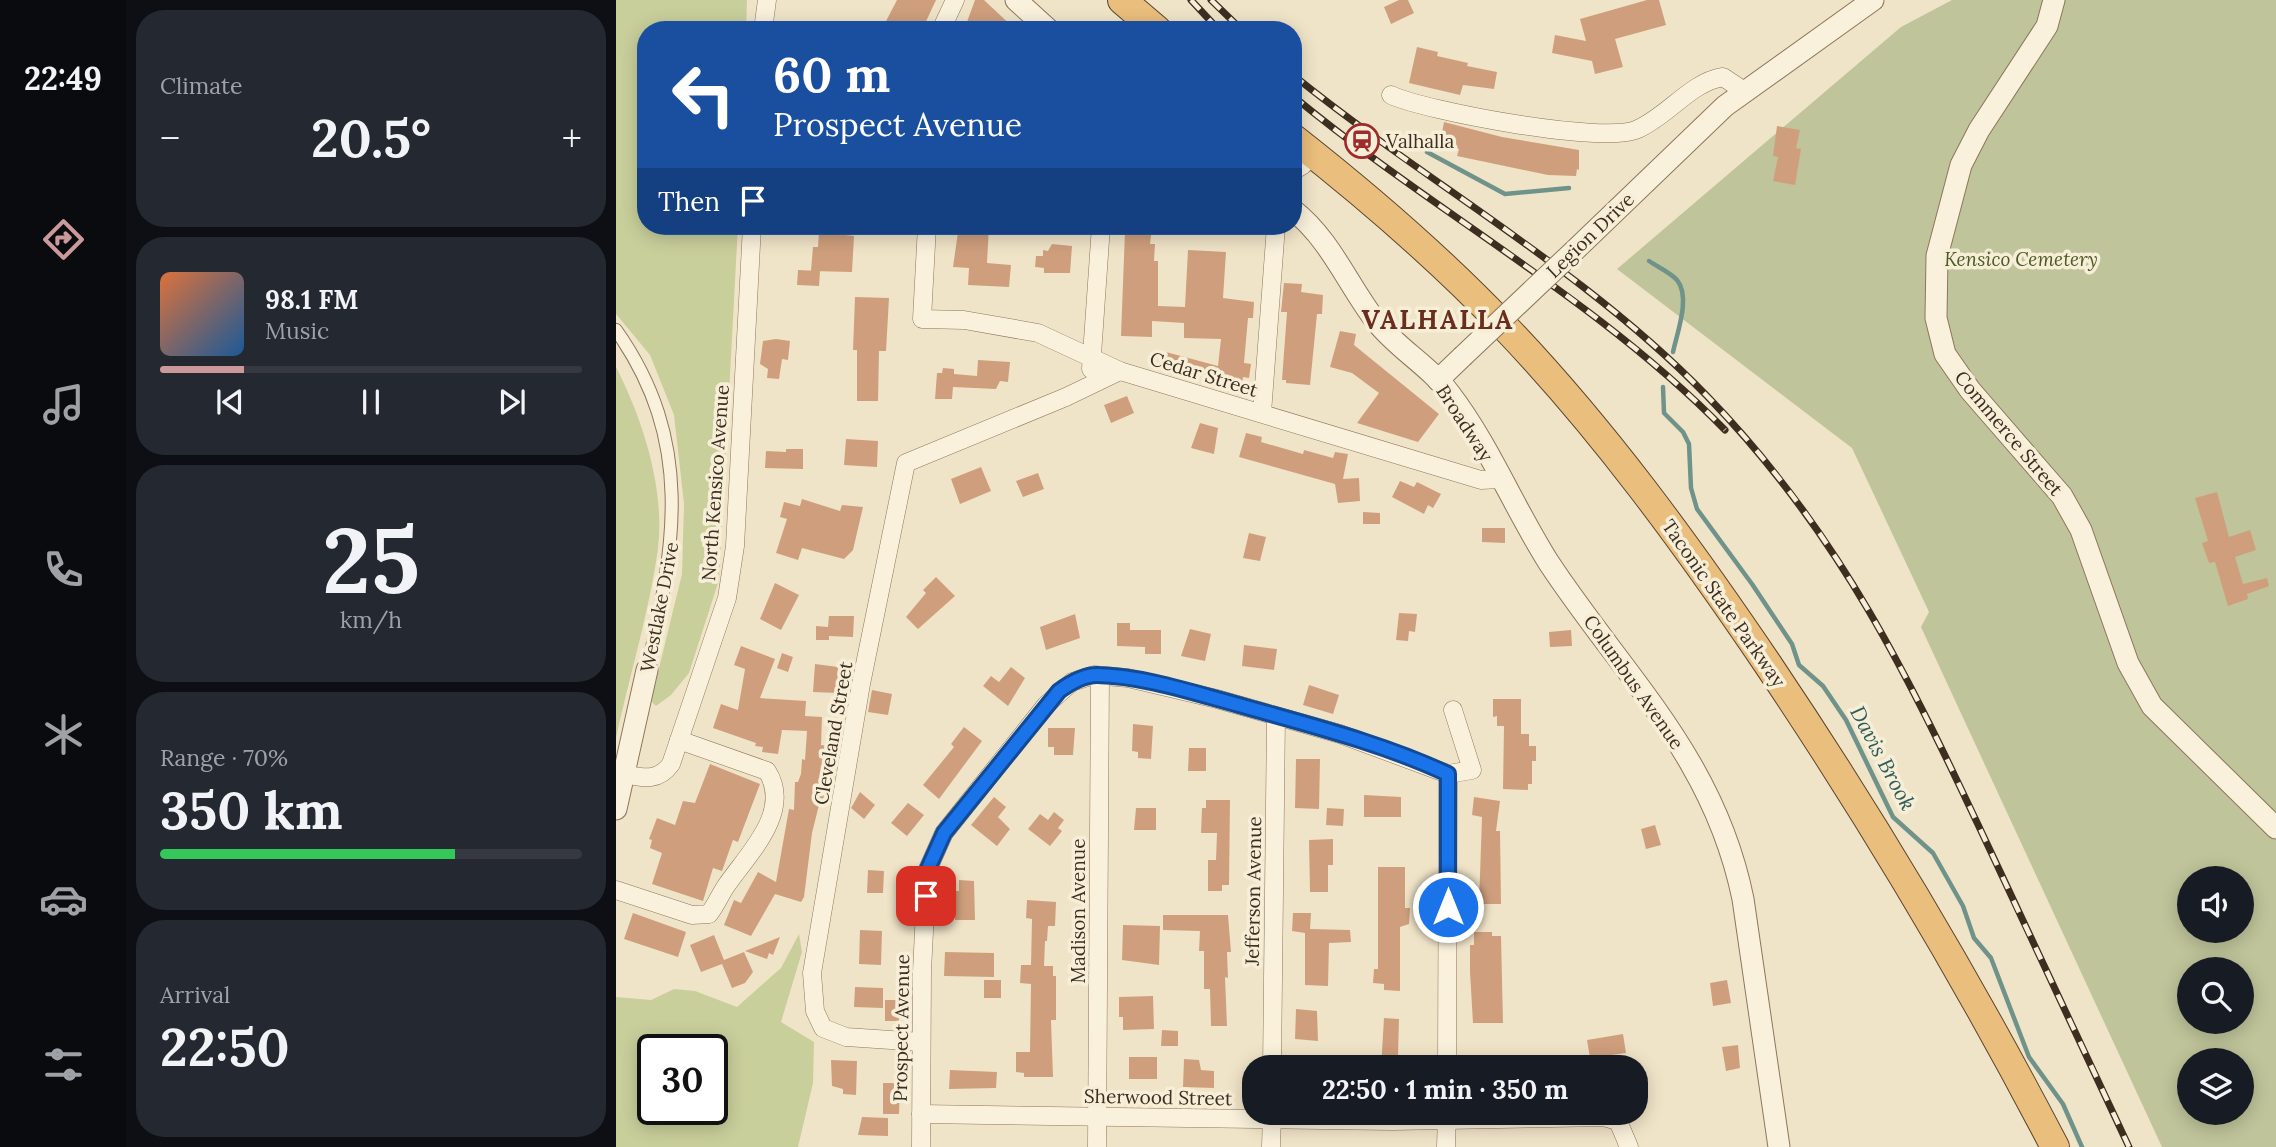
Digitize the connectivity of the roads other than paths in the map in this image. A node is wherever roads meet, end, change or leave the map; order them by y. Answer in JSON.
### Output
{"nodes":[{"id":1,"x":767,"y":0,"type":"edge"},
{"id":2,"x":955,"y":0,"type":"edge"},
{"id":3,"x":1016,"y":0,"type":"edge"},
{"id":4,"x":1101,"y":0,"type":"edge"},
{"id":5,"x":1122,"y":0,"type":"edge"},
{"id":6,"x":1872,"y":0,"type":"edge"},
{"id":7,"x":2054,"y":0,"type":"edge"},
{"id":8,"x":764,"y":21,"type":"edge"},
{"id":9,"x":946,"y":21,"type":"edge"},
{"id":10,"x":1039,"y":21,"type":"edge"},
{"id":11,"x":1124,"y":21,"type":"edge"},
{"id":12,"x":1146,"y":21,"type":"edge"},
{"id":13,"x":1744,"y":91,"type":"junction"},
{"id":14,"x":1391,"y":94,"type":"dead end"},
{"id":15,"x":1302,"y":145,"type":"edge"},
{"id":16,"x":1302,"y":168,"type":"edge"},
{"id":17,"x":1302,"y":218,"type":"edge"},
{"id":18,"x":751,"y":235,"type":"edge"},
{"id":19,"x":927,"y":235,"type":"edge"},
{"id":20,"x":1100,"y":235,"type":"edge"},
{"id":21,"x":1275,"y":235,"type":"edge"},
{"id":22,"x":616,"y":330,"type":"edge"},
{"id":23,"x":1092,"y":359,"type":"junction"},
{"id":24,"x":1121,"y":370,"type":"junction"},
{"id":25,"x":1438,"y":380,"type":"junction"},
{"id":26,"x":1066,"y":397,"type":"junction"},
{"id":27,"x":1262,"y":413,"type":"junction"},
{"id":28,"x":906,"y":463,"type":"joint"},
{"id":29,"x":1500,"y":479,"type":"junction"},
{"id":30,"x":648,"y":670,"type":"joint"},
{"id":31,"x":1100,"y":676,"type":"junction"},
{"id":32,"x":1453,"y":710,"type":"dead end"},
{"id":33,"x":1276,"y":716,"type":"junction"},
{"id":34,"x":679,"y":740,"type":"junction"},
{"id":35,"x":624,"y":774,"type":"junction"},
{"id":36,"x":1448,"y":774,"type":"junction"},
{"id":37,"x":616,"y":809,"type":"edge"},
{"id":38,"x":2276,"y":828,"type":"edge"},
{"id":39,"x":616,"y":890,"type":"edge"},
{"id":40,"x":921,"y":1042,"type":"junction"},
{"id":41,"x":1272,"y":1055,"type":"edge"},
{"id":42,"x":1447,"y":1055,"type":"edge"},
{"id":43,"x":921,"y":1114,"type":"junction"},
{"id":44,"x":1242,"y":1116,"type":"edge"},
{"id":45,"x":1097,"y":1117,"type":"junction"},
{"id":46,"x":1272,"y":1125,"type":"edge"},
{"id":47,"x":1447,"y":1125,"type":"edge"},
{"id":48,"x":1620,"y":1125,"type":"edge"},
{"id":49,"x":921,"y":1147,"type":"edge"},
{"id":50,"x":1097,"y":1147,"type":"edge"},
{"id":51,"x":1271,"y":1147,"type":"edge"},
{"id":52,"x":1446,"y":1147,"type":"edge"},
{"id":53,"x":1629,"y":1147,"type":"edge"},
{"id":54,"x":1779,"y":1147,"type":"edge"},
{"id":55,"x":2037,"y":1147,"type":"edge"},
{"id":56,"x":2055,"y":1147,"type":"edge"}],
"edges":[{"from":1,"to":8,"type":"street"},
{"from":2,"to":9,"type":"street"},
{"from":3,"to":10,"type":"street"},
{"from":4,"to":11,"type":"highway"},
{"from":5,"to":12,"type":"highway"},
{"from":6,"to":13,"type":"street","name":"Legion Drive"},
{"from":7,"to":38,"type":"street","name":"Commerce Street"},
{"from":13,"to":14,"type":"street"},
{"from":13,"to":25,"type":"street","name":"Legion Drive","bridge":true},
{"from":15,"to":56,"type":"highway","name":"Taconic State Parkway"},
{"from":16,"to":55,"type":"highway","name":"Taconic State Parkway"},
{"from":17,"to":25,"type":"street","name":"Broadway"},
{"from":18,"to":34,"type":"street","name":"North Kensico Avenue"},
{"from":19,"to":23,"type":"street"},
{"from":20,"to":23,"type":"street"},
{"from":21,"to":27,"type":"street"},
{"from":22,"to":30,"type":"street","name":"Westlake Drive"},
{"from":23,"to":24,"type":"street"},
{"from":23,"to":26,"type":"street"},
{"from":24,"to":26,"type":"street","name":"Cedar Street"},
{"from":24,"to":27,"type":"street","name":"Cedar Street"},
{"from":25,"to":29,"type":"street","name":"Broadway"},
{"from":26,"to":28,"type":"street","name":"Cedar Street"},
{"from":27,"to":29,"type":"street","name":"Cedar Street"},
{"from":28,"to":40,"type":"street","name":"Cleveland Street"},
{"from":29,"to":54,"type":"street","name":"Columbus Avenue"},
{"from":30,"to":35,"type":"street","name":"Westlake Drive"},
{"from":31,"to":33,"type":"street","name":"Prospect Avenue"},
{"from":31,"to":40,"type":"street","name":"Prospect Avenue"},
{"from":31,"to":45,"type":"street","name":"Madison Avenue"},
{"from":32,"to":36,"type":"street"},
{"from":33,"to":36,"type":"street","name":"Prospect Avenue"},
{"from":33,"to":41,"type":"street","name":"Jefferson Avenue"},
{"from":34,"to":35,"type":"street","name":"North Kensico Avenue"},
{"from":34,"to":39,"type":"street"},
{"from":35,"to":37,"type":"street","name":"Westlake Drive"},
{"from":36,"to":42,"type":"street"},
{"from":40,"to":43,"type":"street","name":"Prospect Avenue"},
{"from":43,"to":45,"type":"street","name":"Sherwood Street"},
{"from":43,"to":49,"type":"street","name":"Prospect Avenue"},
{"from":44,"to":45,"type":"street","name":"Sherwood Street"},
{"from":45,"to":50,"type":"street","name":"Madison Avenue"},
{"from":46,"to":51,"type":"street"},
{"from":47,"to":52,"type":"street"},
{"from":48,"to":53,"type":"street","name":"Sherwood Street"}]}
